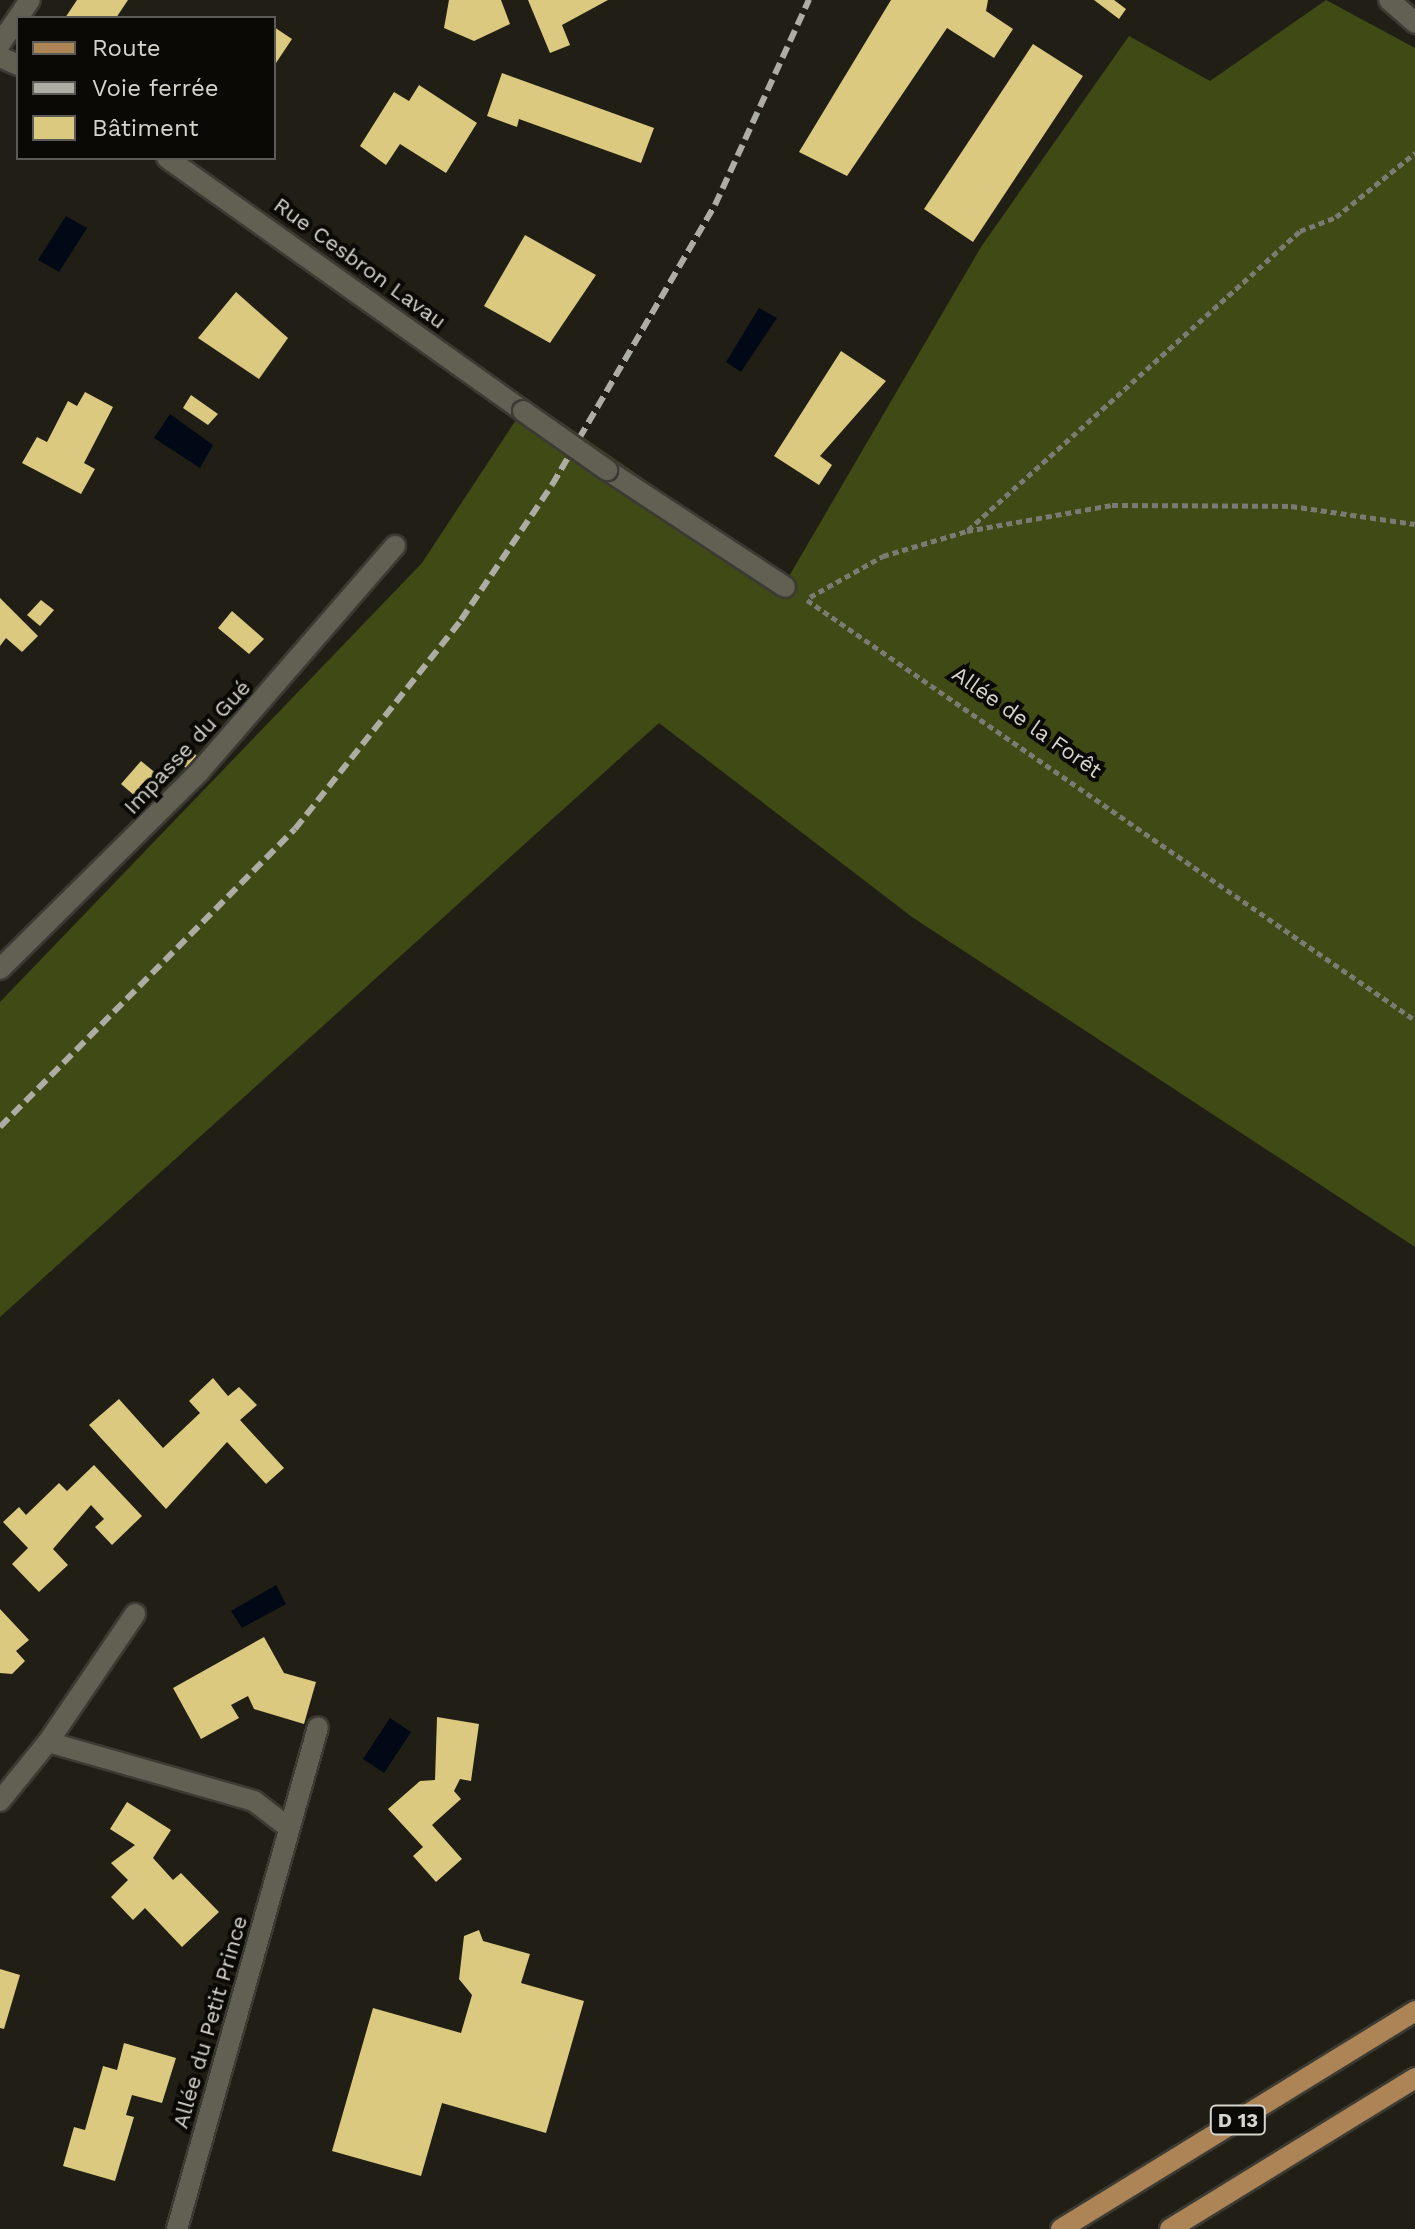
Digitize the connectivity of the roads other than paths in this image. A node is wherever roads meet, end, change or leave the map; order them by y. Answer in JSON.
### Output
{"nodes":[{"id":1,"x":1389,"y":0,"type":"edge"},
{"id":2,"x":16,"y":21,"type":"edge"},
{"id":3,"x":1415,"y":23,"type":"edge"},
{"id":4,"x":0,"y":44,"type":"edge"},
{"id":5,"x":170,"y":160,"type":"edge"},
{"id":6,"x":395,"y":546,"type":"dead end"},
{"id":7,"x":785,"y":587,"type":"road end"},
{"id":8,"x":0,"y":969,"type":"edge"},
{"id":9,"x":135,"y":1614,"type":"dead end"},
{"id":10,"x":318,"y":1727,"type":"dead end"},
{"id":11,"x":48,"y":1742,"type":"junction"},
{"id":12,"x":0,"y":1801,"type":"edge"},
{"id":13,"x":289,"y":1828,"type":"junction"},
{"id":14,"x":1415,"y":2011,"type":"edge"},
{"id":15,"x":1415,"y":2078,"type":"edge"},
{"id":16,"x":177,"y":2229,"type":"edge"},
{"id":17,"x":1061,"y":2229,"type":"edge"},
{"id":18,"x":1170,"y":2229,"type":"edge"}],
"edges":[{"from":1,"to":3,"type":"street"},
{"from":2,"to":4,"type":"street"},
{"from":5,"to":7,"type":"street","name":"Rue Cesbron Lavau","bridge":true},
{"from":6,"to":8,"type":"street","name":"Impasse du Gué"},
{"from":9,"to":11,"type":"street"},
{"from":10,"to":13,"type":"street","name":"Allée du Petit Prince"},
{"from":11,"to":12,"type":"street"},
{"from":11,"to":13,"type":"street"},
{"from":13,"to":16,"type":"street","name":"Allée du Petit Prince"},
{"from":14,"to":17,"type":"main road","number":"D 13"},
{"from":15,"to":18,"type":"main road","number":"D 13"}]}
